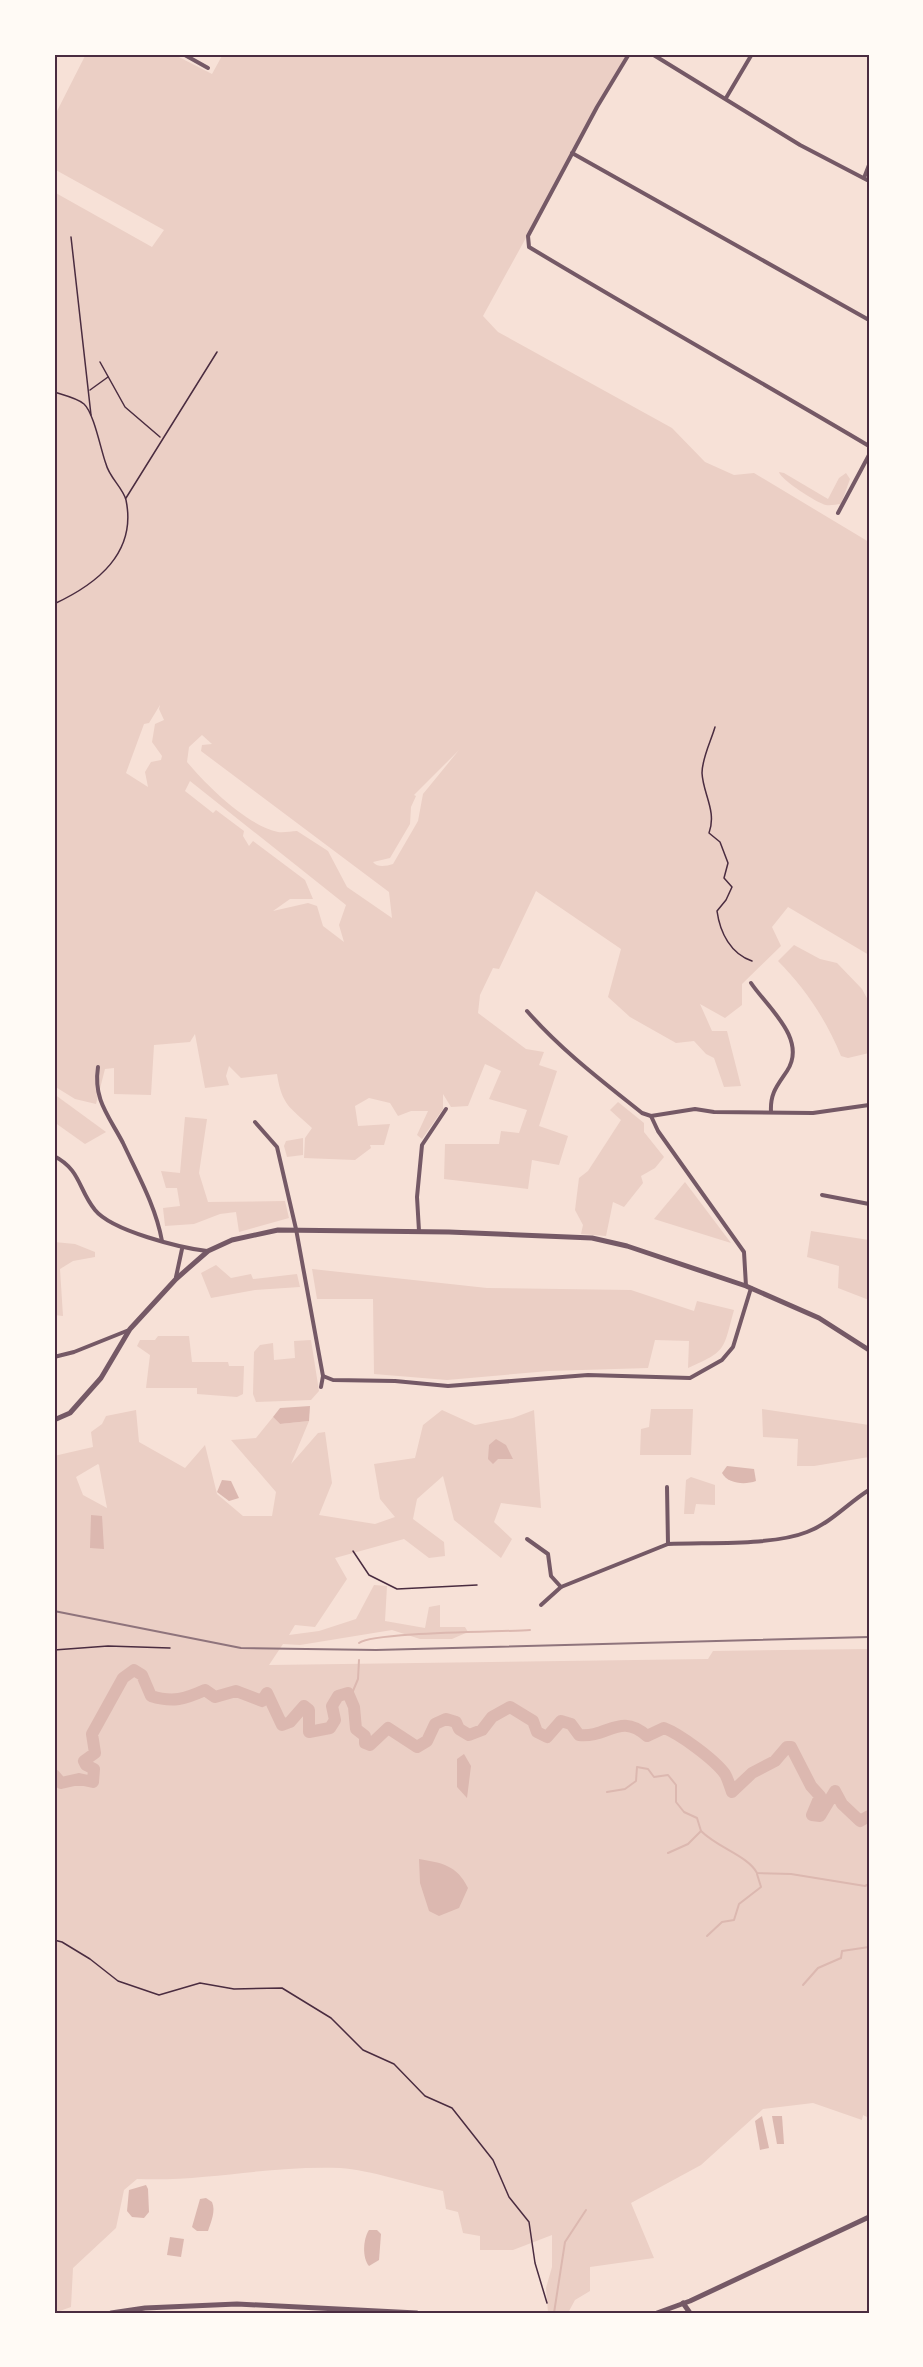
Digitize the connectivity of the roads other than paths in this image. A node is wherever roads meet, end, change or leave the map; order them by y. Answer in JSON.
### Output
{"nodes":[{"id":1,"x":183,"y":54,"type":"edge"},
{"id":2,"x":628,"y":54,"type":"edge"},
{"id":3,"x":652,"y":54,"type":"edge"},
{"id":4,"x":752,"y":54,"type":"edge"},
{"id":5,"x":208,"y":68,"type":"dead end"},
{"id":6,"x":726,"y":98,"type":"junction"},
{"id":7,"x":572,"y":153,"type":"junction"},
{"id":8,"x":869,"y":165,"type":"edge"},
{"id":9,"x":867,"y":180,"type":"edge"},
{"id":10,"x":869,"y":320,"type":"edge"},
{"id":11,"x":869,"y":446,"type":"edge"},
{"id":12,"x":869,"y":455,"type":"edge"},
{"id":13,"x":838,"y":513,"type":"dead end"},
{"id":14,"x":751,"y":983,"type":"dead end"},
{"id":15,"x":527,"y":1011,"type":"dead end"},
{"id":16,"x":98,"y":1067,"type":"dead end"},
{"id":17,"x":869,"y":1105,"type":"edge"},
{"id":18,"x":446,"y":1109,"type":"dead end"},
{"id":19,"x":771,"y":1112,"type":"junction"},
{"id":20,"x":651,"y":1116,"type":"junction"},
{"id":21,"x":255,"y":1122,"type":"dead end"},
{"id":22,"x":54,"y":1156,"type":"edge"},
{"id":23,"x":822,"y":1196,"type":"dead end"},
{"id":24,"x":869,"y":1204,"type":"edge"},
{"id":25,"x":296,"y":1229,"type":"junction"},
{"id":26,"x":419,"y":1231,"type":"junction"},
{"id":27,"x":162,"y":1241,"type":"junction"},
{"id":28,"x":182,"y":1248,"type":"junction"},
{"id":29,"x":208,"y":1251,"type":"junction"},
{"id":30,"x":176,"y":1279,"type":"junction"},
{"id":31,"x":748,"y":1287,"type":"junction"},
{"id":32,"x":130,"y":1329,"type":"junction"},
{"id":33,"x":869,"y":1350,"type":"edge"},
{"id":34,"x":54,"y":1357,"type":"edge"},
{"id":35,"x":323,"y":1376,"type":"junction"},
{"id":36,"x":321,"y":1387,"type":"dead end"},
{"id":37,"x":54,"y":1420,"type":"edge"},
{"id":38,"x":667,"y":1487,"type":"dead end"},
{"id":39,"x":869,"y":1490,"type":"edge"},
{"id":40,"x":527,"y":1539,"type":"dead end"},
{"id":41,"x":668,"y":1544,"type":"junction"},
{"id":42,"x":561,"y":1587,"type":"junction"},
{"id":43,"x":541,"y":1605,"type":"dead end"},
{"id":44,"x":869,"y":2217,"type":"edge"},
{"id":45,"x":683,"y":2303,"type":"junction"},
{"id":46,"x":111,"y":2313,"type":"edge"},
{"id":47,"x":417,"y":2313,"type":"edge"},
{"id":48,"x":657,"y":2313,"type":"edge"},
{"id":49,"x":690,"y":2313,"type":"edge"}],
"edges":[{"from":1,"to":5,"type":"street"},
{"from":2,"to":7,"type":"street"},
{"from":3,"to":6,"type":"street"},
{"from":4,"to":6,"type":"street"},
{"from":6,"to":9,"type":"street"},
{"from":7,"to":10,"type":"street"},
{"from":7,"to":11,"type":"street"},
{"from":8,"to":9,"type":"street"},
{"from":12,"to":13,"type":"street"},
{"from":14,"to":19,"type":"street"},
{"from":15,"to":20,"type":"street"},
{"from":16,"to":27,"type":"street"},
{"from":17,"to":19,"type":"street"},
{"from":18,"to":26,"type":"street"},
{"from":19,"to":20,"type":"street"},
{"from":20,"to":31,"type":"street"},
{"from":21,"to":25,"type":"street"},
{"from":22,"to":27,"type":"street"},
{"from":23,"to":24,"type":"street"},
{"from":25,"to":26,"type":"street"},
{"from":25,"to":29,"type":"street"},
{"from":25,"to":35,"type":"street"},
{"from":26,"to":31,"type":"street"},
{"from":27,"to":28,"type":"street"},
{"from":28,"to":29,"type":"street"},
{"from":28,"to":30,"type":"street"},
{"from":29,"to":30,"type":"street"},
{"from":30,"to":32,"type":"street"},
{"from":31,"to":33,"type":"street"},
{"from":31,"to":35,"type":"street"},
{"from":32,"to":34,"type":"street"},
{"from":32,"to":37,"type":"street"},
{"from":35,"to":36,"type":"street"},
{"from":38,"to":41,"type":"street"},
{"from":39,"to":41,"type":"street"},
{"from":40,"to":42,"type":"street"},
{"from":41,"to":42,"type":"street"},
{"from":42,"to":43,"type":"street"},
{"from":44,"to":45,"type":"street"},
{"from":45,"to":48,"type":"street"},
{"from":45,"to":49,"type":"street"},
{"from":46,"to":47,"type":"street"}]}
